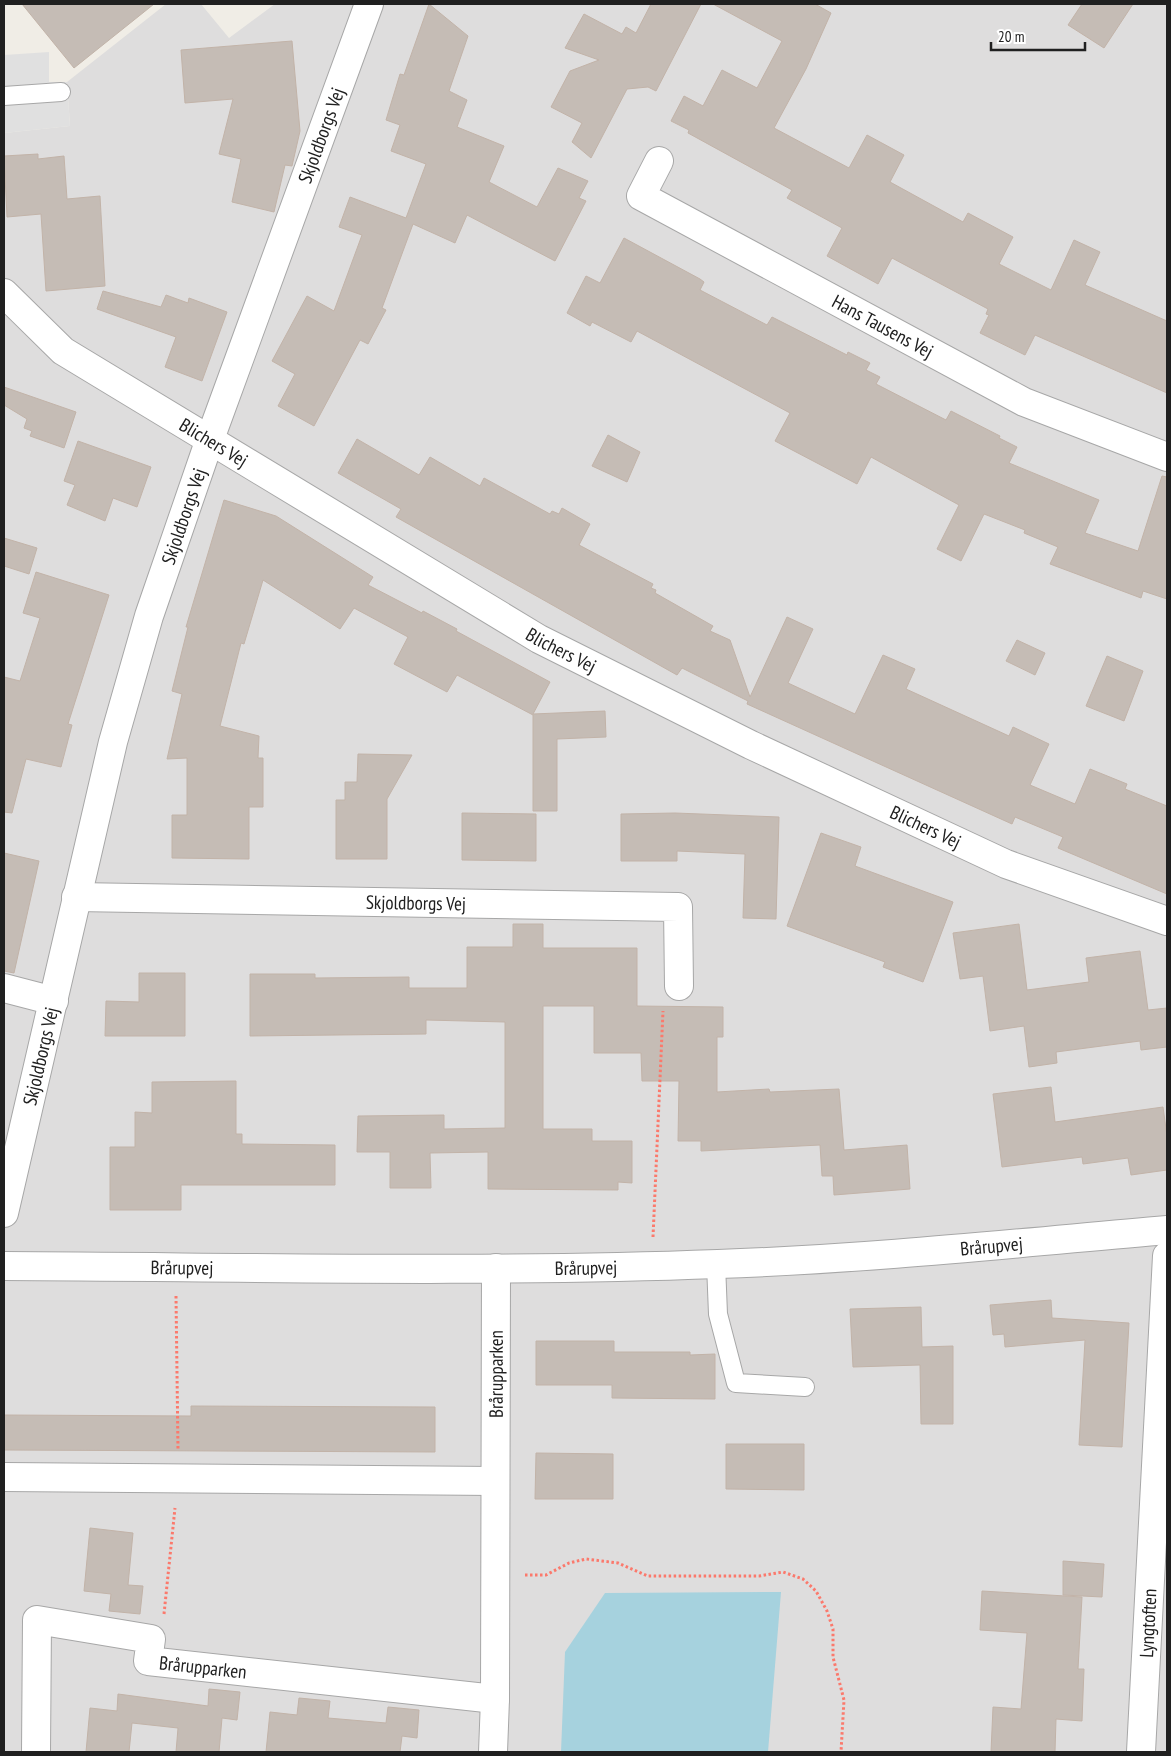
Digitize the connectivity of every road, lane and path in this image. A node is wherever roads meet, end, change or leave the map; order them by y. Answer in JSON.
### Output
{"nodes":[{"id":1,"x":369,"y":4,"type":"edge"},
{"id":2,"x":61,"y":92,"type":"dead end"},
{"id":3,"x":4,"y":96,"type":"edge"},
{"id":4,"x":659,"y":161,"type":"dead end"},
{"id":5,"x":4,"y":293,"type":"edge"},
{"id":6,"x":210,"y":439,"type":"junction"},
{"id":7,"x":1167,"y":457,"type":"edge"},
{"id":8,"x":76,"y":897,"type":"junction"},
{"id":9,"x":1167,"y":921,"type":"edge"},
{"id":10,"x":679,"y":986,"type":"joint"},
{"id":11,"x":4,"y":988,"type":"edge"},
{"id":12,"x":54,"y":1001,"type":"junction"},
{"id":13,"x":4,"y":1213,"type":"edge"},
{"id":14,"x":1167,"y":1230,"type":"edge"},
{"id":15,"x":1167,"y":1256,"type":"edge"},
{"id":16,"x":716,"y":1264,"type":"junction"},
{"id":17,"x":652,"y":1265,"type":"junction"},
{"id":18,"x":4,"y":1266,"type":"edge"},
{"id":19,"x":496,"y":1268,"type":"junction"},
{"id":20,"x":805,"y":1387,"type":"dead end"},
{"id":21,"x":4,"y":1477,"type":"edge"},
{"id":22,"x":495,"y":1481,"type":"junction"},
{"id":23,"x":495,"y":1574,"type":"junction"},
{"id":24,"x":1159,"y":1586,"type":"edge"},
{"id":25,"x":496,"y":1699,"type":"junction"},
{"id":26,"x":36,"y":1752,"type":"edge"},
{"id":27,"x":493,"y":1752,"type":"edge"},
{"id":28,"x":841,"y":1752,"type":"edge"},
{"id":29,"x":1141,"y":1752,"type":"edge"}],
"edges":[{"from":1,"to":6,"type":"street","name":"Skjoldborgs Vej"},
{"from":2,"to":3,"type":"lane"},
{"from":4,"to":7,"type":"street","name":"Hans Tausens Vej"},
{"from":5,"to":6,"type":"street","name":"Blichers Vej"},
{"from":6,"to":8,"type":"street","name":"Skjoldborgs Vej"},
{"from":6,"to":9,"type":"street","name":"Blichers Vej"},
{"from":8,"to":10,"type":"street","name":"Skjoldborgs Vej"},
{"from":8,"to":12,"type":"street","name":"Skjoldborgs Vej"},
{"from":10,"to":17,"type":"path"},
{"from":11,"to":12,"type":"street"},
{"from":12,"to":13,"type":"street","name":"Skjoldborgs Vej"},
{"from":14,"to":16,"type":"street","name":"Brårupvej"},
{"from":15,"to":24,"type":"street","name":"Lyngtoften"},
{"from":16,"to":17,"type":"street","name":"Brårupvej"},
{"from":16,"to":20,"type":"lane"},
{"from":17,"to":19,"type":"street","name":"Brårupvej"},
{"from":18,"to":19,"type":"street","name":"Brårupvej"},
{"from":19,"to":22,"type":"street","name":"Brårupparken"},
{"from":21,"to":22,"type":"street"},
{"from":22,"to":23,"type":"street","name":"Brårupparken"},
{"from":23,"to":25,"type":"street","name":"Brårupparken"},
{"from":23,"to":28,"type":"path"},
{"from":24,"to":29,"type":"street","name":"Lyngtoften"},
{"from":25,"to":26,"type":"street","name":"Brårupparken"},
{"from":25,"to":27,"type":"street","name":"Brårupparken"}]}
